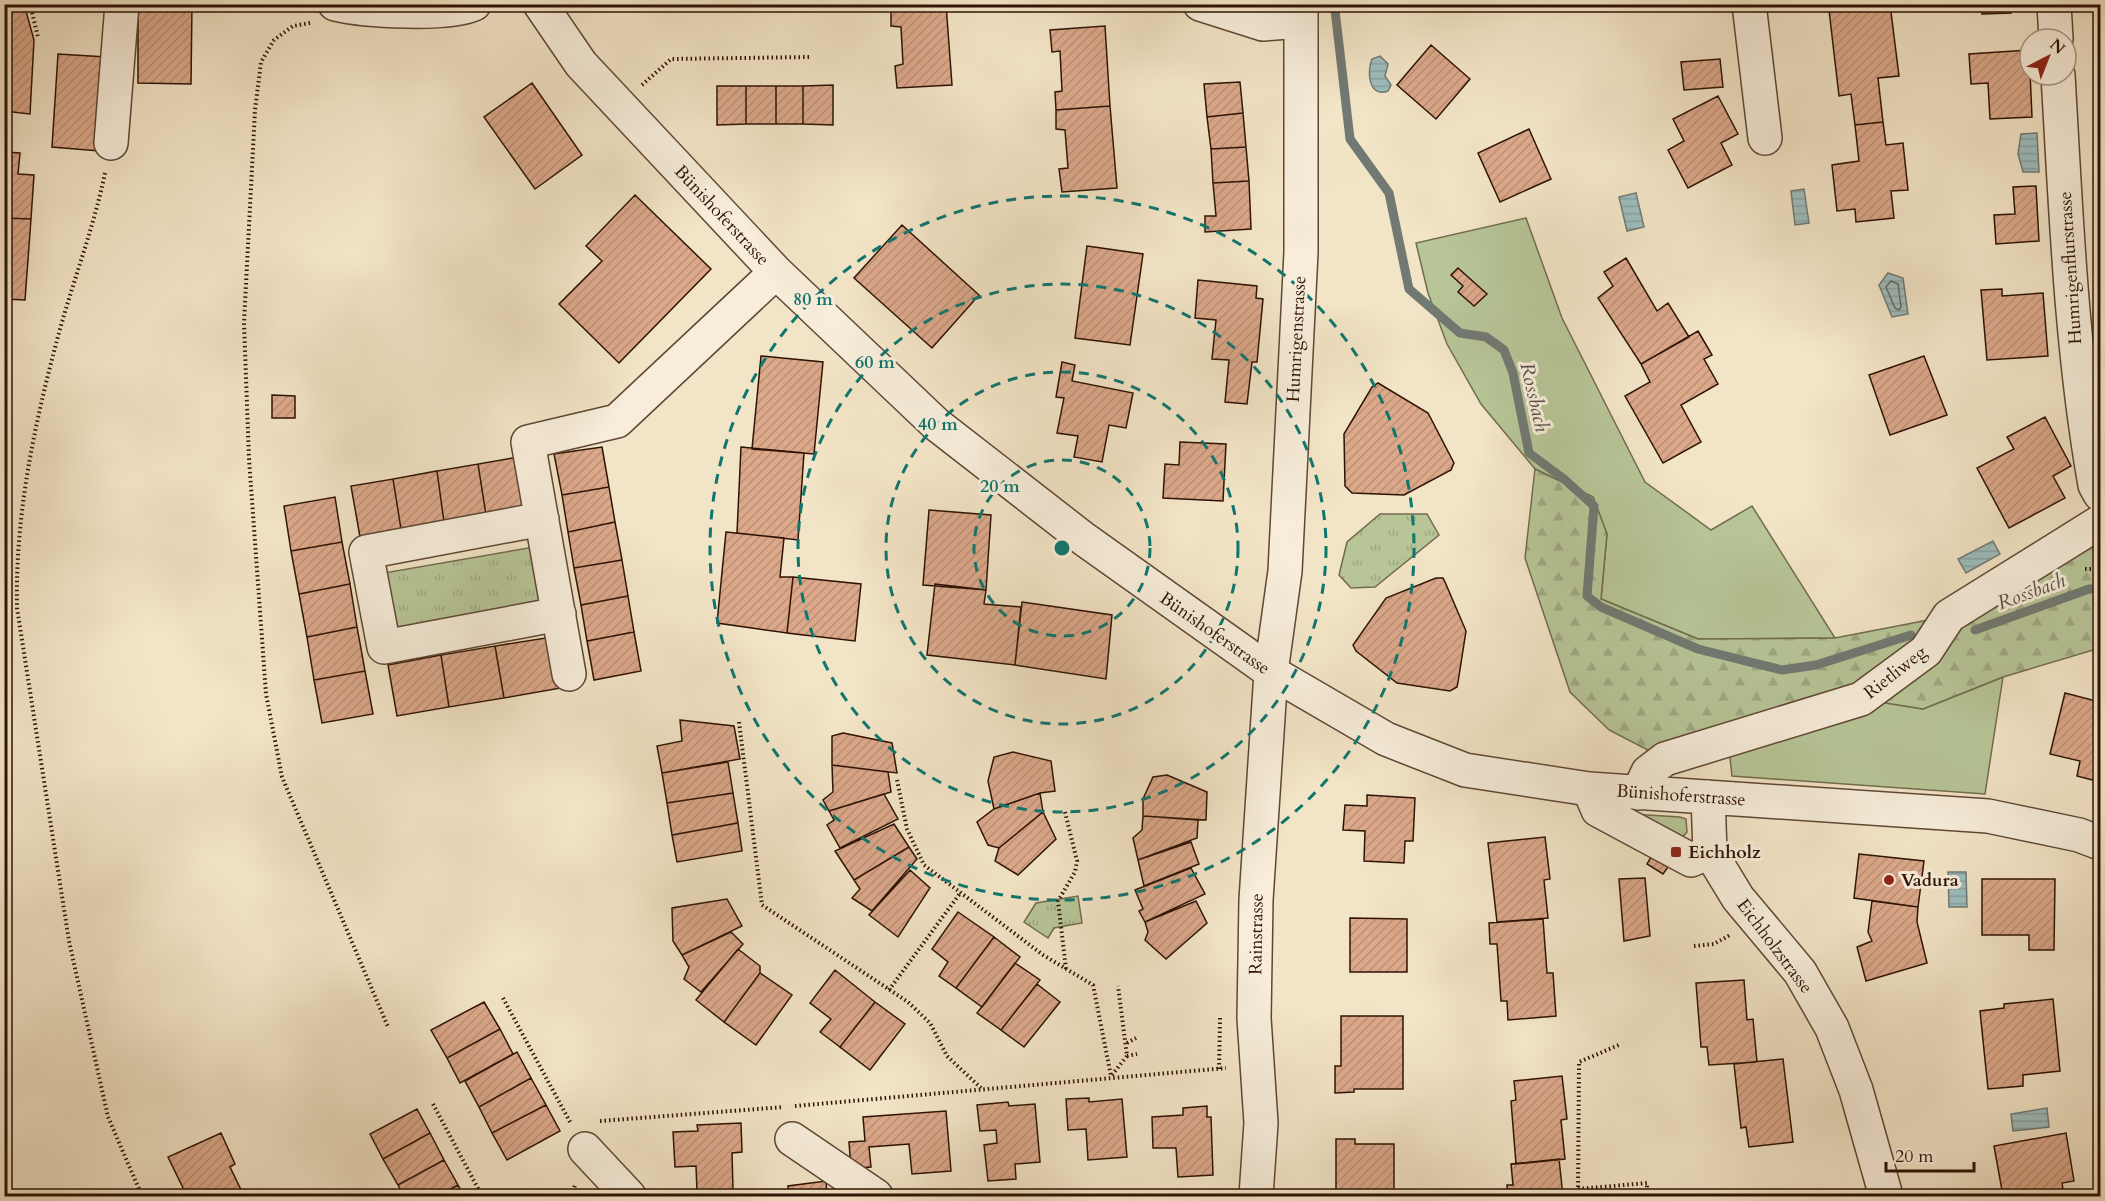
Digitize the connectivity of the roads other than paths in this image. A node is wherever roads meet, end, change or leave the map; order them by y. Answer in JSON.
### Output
{"nodes":[{"id":1,"x":122,"y":4,"type":"edge"},
{"id":2,"x":474,"y":4,"type":"edge"},
{"id":3,"x":540,"y":4,"type":"edge"},
{"id":4,"x":1200,"y":4,"type":"edge"},
{"id":5,"x":1749,"y":4,"type":"edge"},
{"id":6,"x":2054,"y":4,"type":"edge"},
{"id":7,"x":325,"y":13,"type":"edge"},
{"id":8,"x":1300,"y":13,"type":"edge"},
{"id":9,"x":2055,"y":27,"type":"edge"},
{"id":10,"x":2059,"y":87,"type":"edge"},
{"id":11,"x":1765,"y":138,"type":"dead end"},
{"id":12,"x":111,"y":143,"type":"road end"},
{"id":13,"x":776,"y":272,"type":"junction"},
{"id":14,"x":2100,"y":494,"type":"edge"},
{"id":15,"x":542,"y":519,"type":"junction"},
{"id":16,"x":2100,"y":522,"type":"edge"},
{"id":17,"x":559,"y":614,"type":"junction"},
{"id":18,"x":1271,"y":672,"type":"junction"},
{"id":19,"x":569,"y":674,"type":"dead end"},
{"id":20,"x":1638,"y":793,"type":"junction"},
{"id":21,"x":1708,"y":797,"type":"junction"},
{"id":22,"x":1594,"y":799,"type":"junction"},
{"id":23,"x":2100,"y":843,"type":"edge"},
{"id":24,"x":1710,"y":852,"type":"junction"},
{"id":25,"x":792,"y":1139,"type":"dead end"},
{"id":26,"x":585,"y":1149,"type":"road end"},
{"id":27,"x":630,"y":1197,"type":"edge"},
{"id":28,"x":876,"y":1197,"type":"edge"},
{"id":29,"x":1256,"y":1197,"type":"edge"},
{"id":30,"x":1886,"y":1197,"type":"edge"}],
"edges":[{"from":1,"to":12,"type":"street"},
{"from":2,"to":7,"type":"street"},
{"from":3,"to":13,"type":"street","name":"Bünishoferstrasse"},
{"from":4,"to":8,"type":"street"},
{"from":5,"to":11,"type":"street"},
{"from":6,"to":9,"type":"street"},
{"from":8,"to":18,"type":"street","name":"Humrigenstrasse"},
{"from":10,"to":14,"type":"street","name":"Humrigenflurstrasse"},
{"from":13,"to":15,"type":"street"},
{"from":13,"to":18,"type":"street","name":"Bünishoferstrasse"},
{"from":15,"to":17,"type":"street"},
{"from":15,"to":17,"type":"street"},
{"from":16,"to":20,"type":"street","name":"Rietliweg"},
{"from":17,"to":19,"type":"street"},
{"from":18,"to":22,"type":"street","name":"Bünishoferstrasse"},
{"from":18,"to":29,"type":"street","name":"Rainstrasse"},
{"from":20,"to":21,"type":"street","name":"Bünishoferstrasse"},
{"from":20,"to":22,"type":"street","name":"Bünishoferstrasse"},
{"from":21,"to":23,"type":"street","name":"Bünishoferstrasse"},
{"from":21,"to":24,"type":"street","name":"Eichholzstrasse"},
{"from":22,"to":24,"type":"street"},
{"from":24,"to":30,"type":"street","name":"Eichholzstrasse"},
{"from":25,"to":28,"type":"street"},
{"from":26,"to":27,"type":"street"}]}
